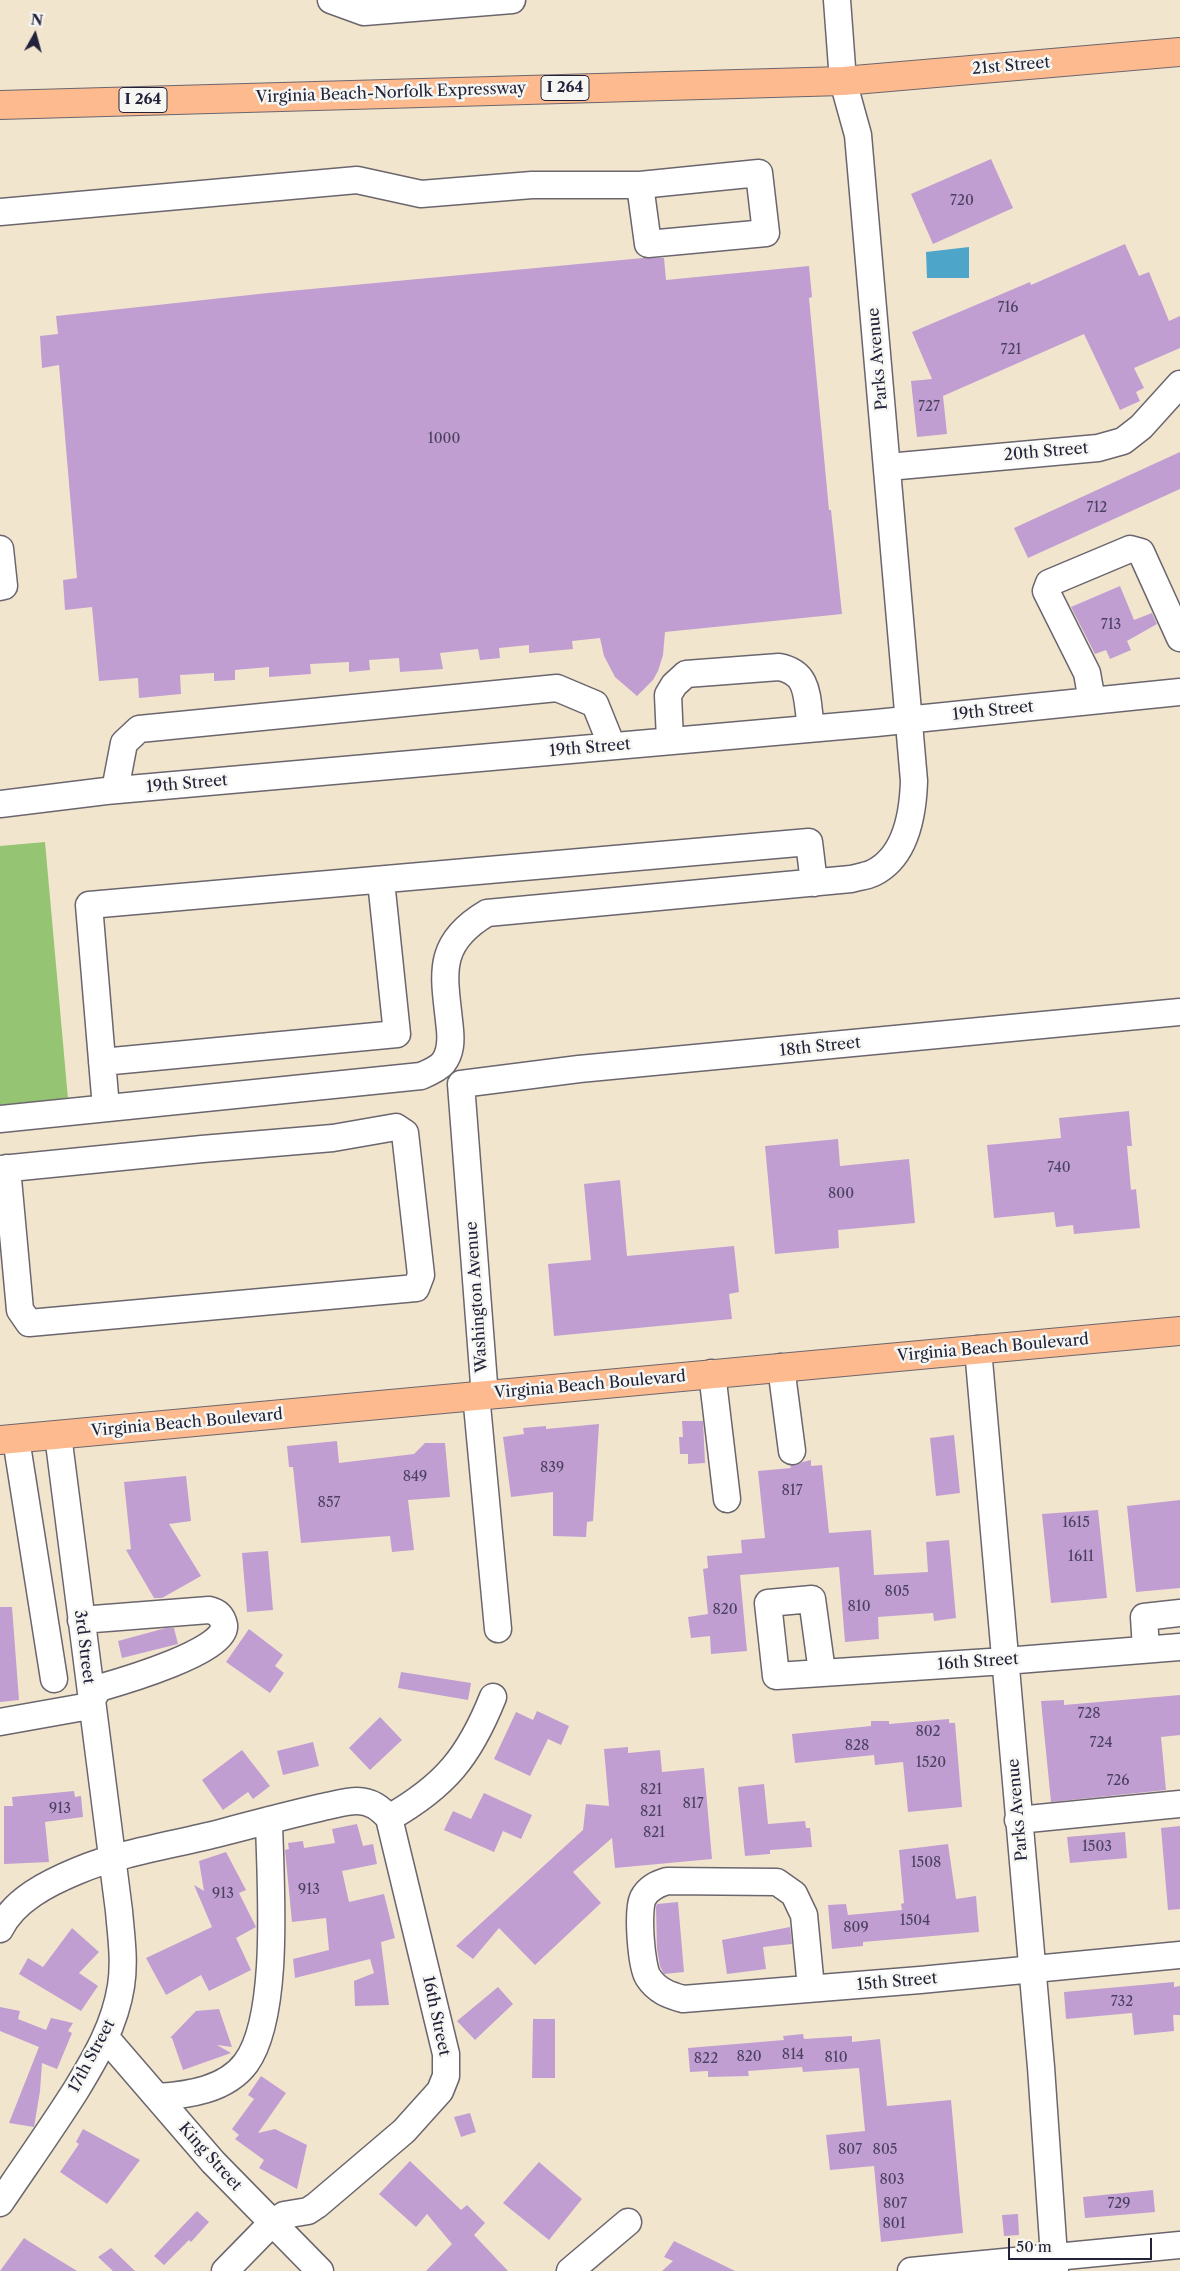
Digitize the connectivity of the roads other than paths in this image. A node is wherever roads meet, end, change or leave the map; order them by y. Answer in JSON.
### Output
{"nodes":[{"id":1,"x":330,"y":0,"type":"edge"},
{"id":2,"x":512,"y":0,"type":"edge"},
{"id":3,"x":837,"y":0,"type":"edge"},
{"id":4,"x":1180,"y":52,"type":"edge"},
{"id":5,"x":843,"y":81,"type":"junction"},
{"id":6,"x":0,"y":104,"type":"edge"},
{"id":7,"x":640,"y":184,"type":"junction"},
{"id":8,"x":0,"y":212,"type":"edge"},
{"id":9,"x":1180,"y":384,"type":"edge"},
{"id":10,"x":888,"y":467,"type":"junction"},
{"id":11,"x":0,"y":549,"type":"edge"},
{"id":12,"x":0,"y":587,"type":"edge"},
{"id":13,"x":1180,"y":638,"type":"edge"},
{"id":14,"x":1180,"y":692,"type":"edge"},
{"id":15,"x":1092,"y":701,"type":"junction"},
{"id":16,"x":908,"y":720,"type":"junction"},
{"id":17,"x":811,"y":727,"type":"junction"},
{"id":18,"x":670,"y":740,"type":"junction"},
{"id":19,"x":612,"y":746,"type":"junction"},
{"id":20,"x":115,"y":790,"type":"junction"},
{"id":21,"x":0,"y":804,"type":"edge"},
{"id":22,"x":381,"y":881,"type":"junction"},
{"id":23,"x":814,"y":883,"type":"junction"},
{"id":24,"x":1180,"y":1012,"type":"edge"},
{"id":25,"x":102,"y":1062,"type":"junction"},
{"id":26,"x":461,"y":1084,"type":"joint"},
{"id":27,"x":106,"y":1108,"type":"junction"},
{"id":28,"x":0,"y":1119,"type":"edge"},
{"id":29,"x":4,"y":1169,"type":"edge"},
{"id":30,"x":1180,"y":1331,"type":"edge"},
{"id":31,"x":978,"y":1350,"type":"junction"},
{"id":32,"x":781,"y":1367,"type":"junction"},
{"id":33,"x":712,"y":1373,"type":"junction"},
{"id":34,"x":479,"y":1396,"type":"junction"},
{"id":35,"x":58,"y":1435,"type":"junction"},
{"id":36,"x":8,"y":1440,"type":"edge"},
{"id":37,"x":792,"y":1451,"type":"dead end"},
{"id":38,"x":727,"y":1498,"type":"dead end"},
{"id":39,"x":1180,"y":1613,"type":"edge"},
{"id":40,"x":81,"y":1620,"type":"junction"},
{"id":41,"x":498,"y":1629,"type":"dead end"},
{"id":42,"x":1180,"y":1647,"type":"edge"},
{"id":43,"x":1146,"y":1649,"type":"junction"},
{"id":44,"x":1005,"y":1661,"type":"junction"},
{"id":45,"x":822,"y":1672,"type":"junction"},
{"id":46,"x":54,"y":1679,"type":"dead end"},
{"id":47,"x":493,"y":1697,"type":"dead end"},
{"id":48,"x":91,"y":1701,"type":"junction"},
{"id":49,"x":0,"y":1722,"type":"edge"},
{"id":50,"x":1180,"y":1804,"type":"edge"},
{"id":51,"x":389,"y":1818,"type":"junction"},
{"id":52,"x":268,"y":1820,"type":"junction"},
{"id":53,"x":1018,"y":1820,"type":"junction"},
{"id":54,"x":112,"y":1859,"type":"junction"},
{"id":55,"x":1,"y":1925,"type":"edge"},
{"id":56,"x":1180,"y":1955,"type":"edge"},
{"id":57,"x":1032,"y":1969,"type":"junction"},
{"id":58,"x":811,"y":1988,"type":"junction"},
{"id":59,"x":106,"y":2038,"type":"junction"},
{"id":60,"x":156,"y":2097,"type":"junction"},
{"id":61,"x":0,"y":2203,"type":"edge"},
{"id":62,"x":628,"y":2222,"type":"dead end"},
{"id":63,"x":272,"y":2223,"type":"junction"},
{"id":64,"x":1180,"y":2245,"type":"edge"},
{"id":65,"x":1055,"y":2264,"type":"edge"},
{"id":66,"x":225,"y":2271,"type":"edge"},
{"id":67,"x":320,"y":2271,"type":"edge"},
{"id":68,"x":570,"y":2271,"type":"edge"},
{"id":69,"x":911,"y":2271,"type":"edge"}],
"edges":[{"from":1,"to":2,"type":"street"},
{"from":3,"to":5,"type":"street","name":"Parks Avenue"},
{"from":4,"to":5,"type":"main road","name":"21st Street"},
{"from":5,"to":6,"type":"main road","name":"Virginia Beach-Norfolk Expressway","number":"I 264"},
{"from":5,"to":10,"type":"street","name":"Parks Avenue"},
{"from":7,"to":7,"type":"street"},
{"from":7,"to":8,"type":"street"},
{"from":9,"to":10,"type":"street","name":"20th Street"},
{"from":10,"to":16,"type":"street","name":"Parks Avenue"},
{"from":11,"to":12,"type":"street"},
{"from":13,"to":15,"type":"street"},
{"from":14,"to":15,"type":"street","name":"19th Street"},
{"from":15,"to":16,"type":"street","name":"19th Street"},
{"from":16,"to":17,"type":"street","name":"19th Street"},
{"from":16,"to":23,"type":"street","name":"Parks Avenue"},
{"from":17,"to":18,"type":"street","name":"19th Street"},
{"from":17,"to":18,"type":"street"},
{"from":18,"to":19,"type":"street","name":"19th Street"},
{"from":19,"to":20,"type":"street","name":"19th Street"},
{"from":19,"to":20,"type":"street"},
{"from":20,"to":21,"type":"street","name":"19th Street"},
{"from":22,"to":23,"type":"street"},
{"from":22,"to":25,"type":"street"},
{"from":22,"to":25,"type":"street"},
{"from":23,"to":27,"type":"street","name":"Parks Avenue"},
{"from":24,"to":26,"type":"street","name":"18th Street"},
{"from":25,"to":27,"type":"street"},
{"from":26,"to":34,"type":"street","name":"Washington Avenue"},
{"from":27,"to":28,"type":"street","name":"Parks Avenue"},
{"from":29,"to":29,"type":"street"},
{"from":30,"to":31,"type":"main road","name":"Virginia Beach Boulevard"},
{"from":31,"to":32,"type":"main road","name":"Virginia Beach Boulevard"},
{"from":31,"to":44,"type":"street","name":"Parks Avenue"},
{"from":32,"to":33,"type":"main road","name":"Virginia Beach Boulevard"},
{"from":32,"to":37,"type":"street"},
{"from":33,"to":34,"type":"main road","name":"Virginia Beach Boulevard"},
{"from":33,"to":38,"type":"street"},
{"from":34,"to":35,"type":"main road","name":"Virginia Beach Boulevard"},
{"from":34,"to":41,"type":"street","name":"Washington Avenue"},
{"from":35,"to":36,"type":"main road","name":"Virginia Beach Boulevard"},
{"from":35,"to":40,"type":"street","name":"3rd Street"},
{"from":36,"to":46,"type":"street"},
{"from":39,"to":43,"type":"street"},
{"from":40,"to":48,"type":"street","name":"3rd Street"},
{"from":40,"to":48,"type":"street"},
{"from":42,"to":43,"type":"street","name":"16th Street"},
{"from":43,"to":44,"type":"street","name":"16th Street"},
{"from":44,"to":45,"type":"street","name":"16th Street"},
{"from":44,"to":53,"type":"street","name":"Parks Avenue"},
{"from":45,"to":45,"type":"street","name":"16th Street"},
{"from":47,"to":51,"type":"street"},
{"from":48,"to":49,"type":"street"},
{"from":48,"to":54,"type":"street","name":"3rd Street"},
{"from":50,"to":53,"type":"street"},
{"from":51,"to":52,"type":"street"},
{"from":51,"to":63,"type":"street","name":"16th Street"},
{"from":52,"to":54,"type":"street"},
{"from":52,"to":60,"type":"street"},
{"from":53,"to":57,"type":"street","name":"Parks Avenue"},
{"from":54,"to":55,"type":"street"},
{"from":54,"to":59,"type":"street","name":"17th Street"},
{"from":56,"to":57,"type":"street","name":"15th Street"},
{"from":57,"to":58,"type":"street","name":"15th Street"},
{"from":57,"to":65,"type":"street","name":"Parks Avenue"},
{"from":58,"to":58,"type":"street","name":"15th Street"},
{"from":59,"to":60,"type":"street","name":"King Street"},
{"from":59,"to":61,"type":"street","name":"17th Street"},
{"from":60,"to":63,"type":"street","name":"King Street"},
{"from":62,"to":68,"type":"street"},
{"from":63,"to":66,"type":"street","name":"16th Street"},
{"from":63,"to":67,"type":"street","name":"King Street"},
{"from":64,"to":65,"type":"street"},
{"from":65,"to":69,"type":"street"}]}
